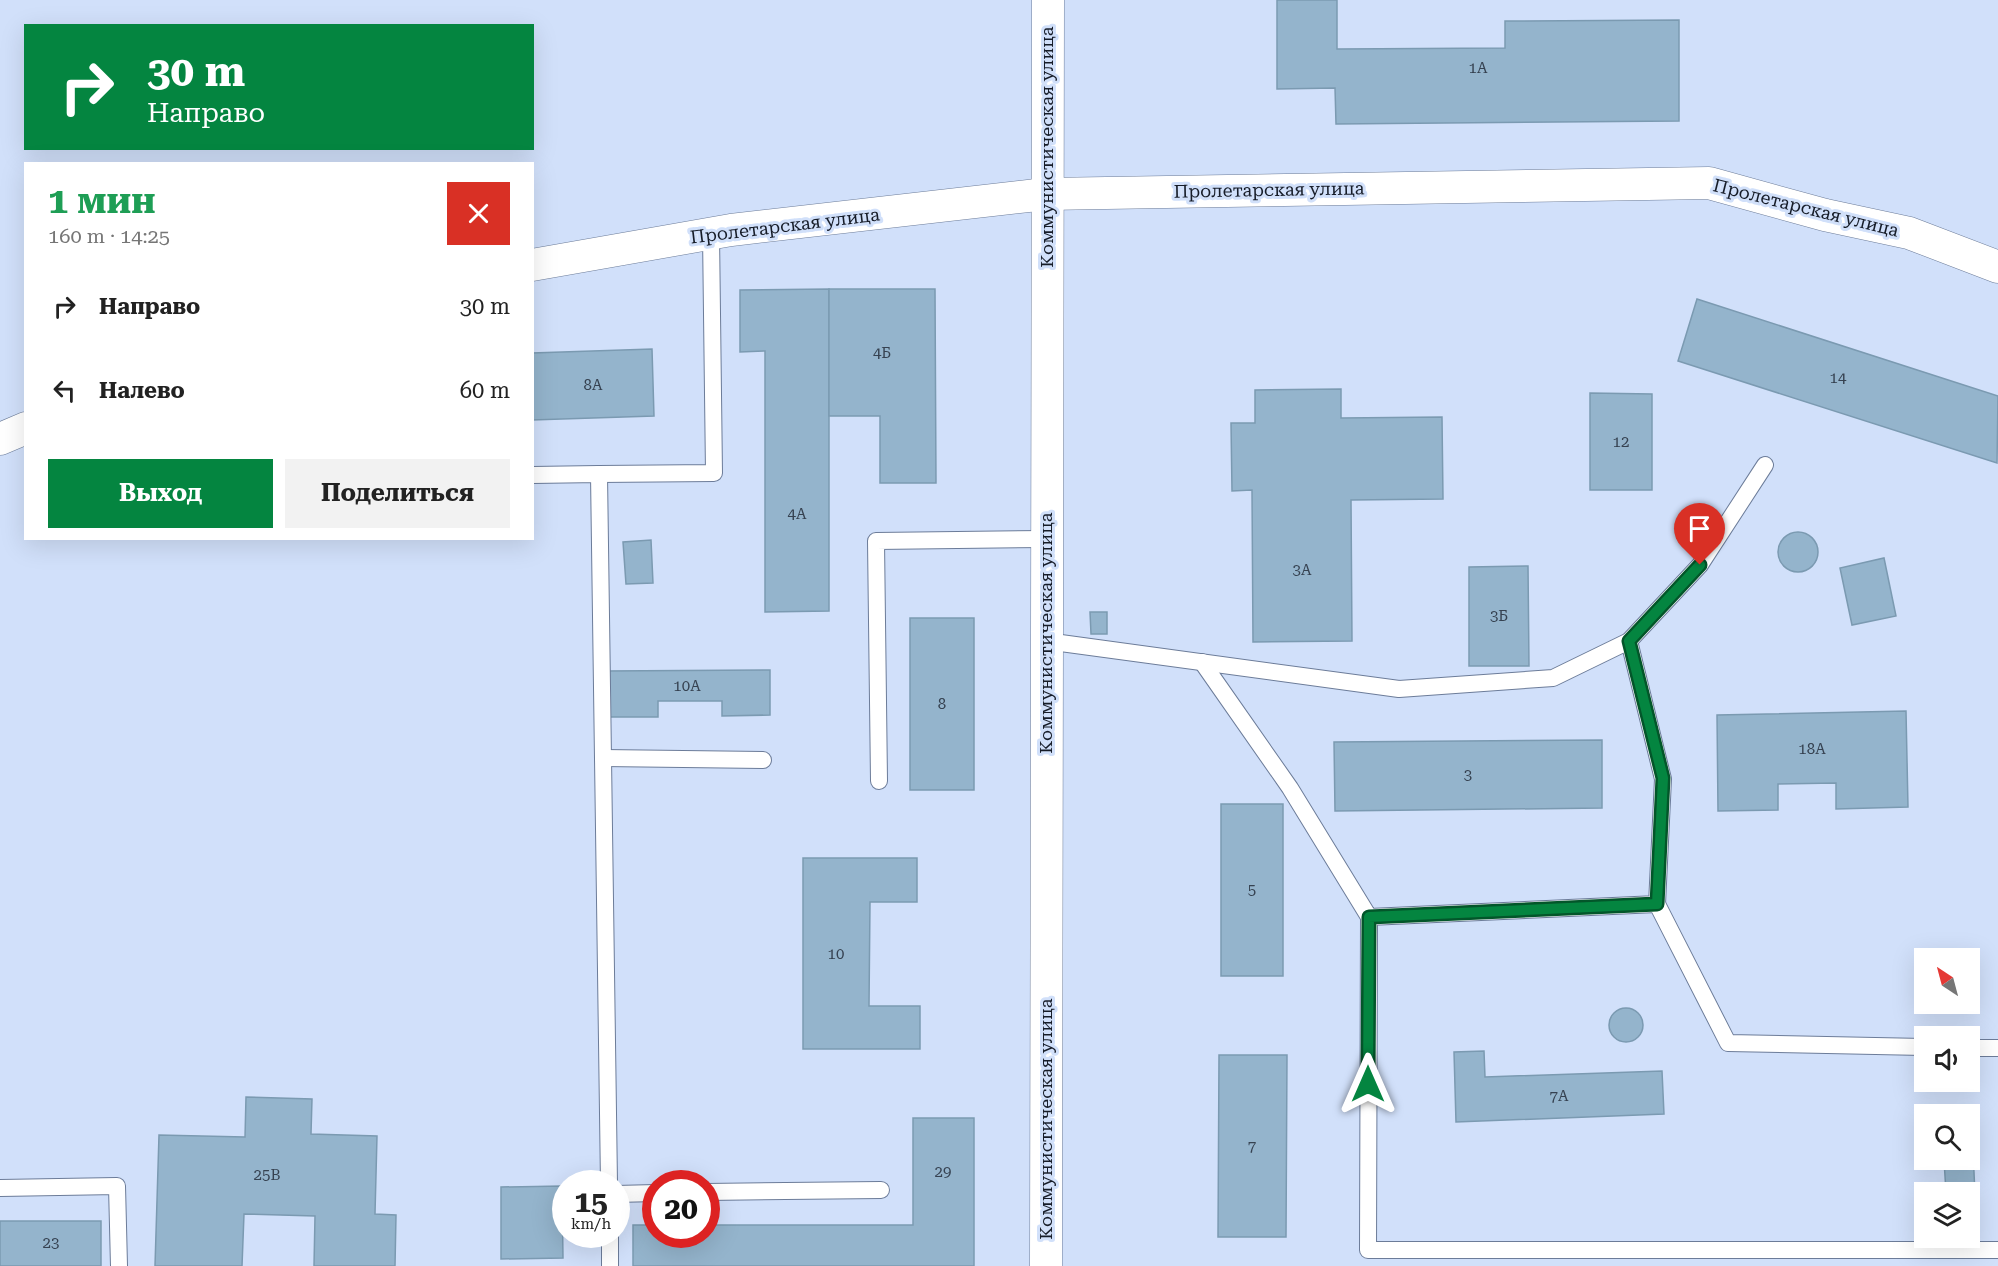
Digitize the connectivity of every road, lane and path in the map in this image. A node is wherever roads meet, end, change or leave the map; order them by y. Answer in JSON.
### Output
{"nodes":[{"id":1,"x":1048,"y":0,"type":"edge"},
{"id":2,"x":1046,"y":194,"type":"junction"},
{"id":3,"x":711,"y":234,"type":"junction"},
{"id":4,"x":534,"y":265,"type":"edge"},
{"id":5,"x":1998,"y":267,"type":"edge"},
{"id":6,"x":24,"y":430,"type":"edge"},
{"id":7,"x":0,"y":439,"type":"edge"},
{"id":8,"x":1765,"y":465,"type":"dead end"},
{"id":9,"x":599,"y":474,"type":"junction"},
{"id":10,"x":534,"y":475,"type":"edge"},
{"id":11,"x":1046,"y":539,"type":"junction"},
{"id":12,"x":1046,"y":641,"type":"junction"},
{"id":13,"x":1629,"y":641,"type":"junction"},
{"id":14,"x":1202,"y":662,"type":"junction"},
{"id":15,"x":603,"y":758,"type":"junction"},
{"id":16,"x":763,"y":760,"type":"dead end"},
{"id":17,"x":879,"y":780,"type":"dead end"},
{"id":18,"x":1657,"y":904,"type":"junction"},
{"id":19,"x":1369,"y":917,"type":"junction"},
{"id":20,"x":1914,"y":1047,"type":"edge"},
{"id":21,"x":1980,"y":1048,"type":"edge"},
{"id":22,"x":1998,"y":1048,"type":"edge"},
{"id":23,"x":609,"y":1170,"type":"edge"},
{"id":24,"x":0,"y":1188,"type":"edge"},
{"id":25,"x":880,"y":1190,"type":"dead end"},
{"id":26,"x":720,"y":1192,"type":"edge"},
{"id":27,"x":610,"y":1248,"type":"edge"},
{"id":28,"x":1998,"y":1250,"type":"edge"},
{"id":29,"x":119,"y":1266,"type":"edge"},
{"id":30,"x":610,"y":1266,"type":"edge"},
{"id":31,"x":1046,"y":1266,"type":"edge"}],
"edges":[{"from":1,"to":2,"type":"street","name":"Коммунистическая улица"},
{"from":2,"to":3,"type":"street","name":"Пролетарская улица"},
{"from":2,"to":5,"type":"street","name":"Пролетарская улица"},
{"from":2,"to":11,"type":"street","name":"Коммунистическая улица"},
{"from":3,"to":4,"type":"street","name":"Пролетарская улица"},
{"from":3,"to":9,"type":"lane"},
{"from":6,"to":7,"type":"street"},
{"from":8,"to":13,"type":"lane"},
{"from":9,"to":10,"type":"lane"},
{"from":9,"to":15,"type":"lane"},
{"from":11,"to":12,"type":"street","name":"Коммунистическая улица"},
{"from":11,"to":17,"type":"lane"},
{"from":12,"to":14,"type":"lane"},
{"from":12,"to":31,"type":"street","name":"Коммунистическая улица"},
{"from":13,"to":14,"type":"lane"},
{"from":13,"to":18,"type":"lane"},
{"from":14,"to":19,"type":"lane"},
{"from":15,"to":16,"type":"lane"},
{"from":15,"to":23,"type":"lane"},
{"from":18,"to":19,"type":"lane"},
{"from":18,"to":20,"type":"lane"},
{"from":19,"to":28,"type":"lane"},
{"from":21,"to":22,"type":"lane"},
{"from":24,"to":29,"type":"lane"},
{"from":25,"to":26,"type":"lane"},
{"from":27,"to":30,"type":"lane"}]}
